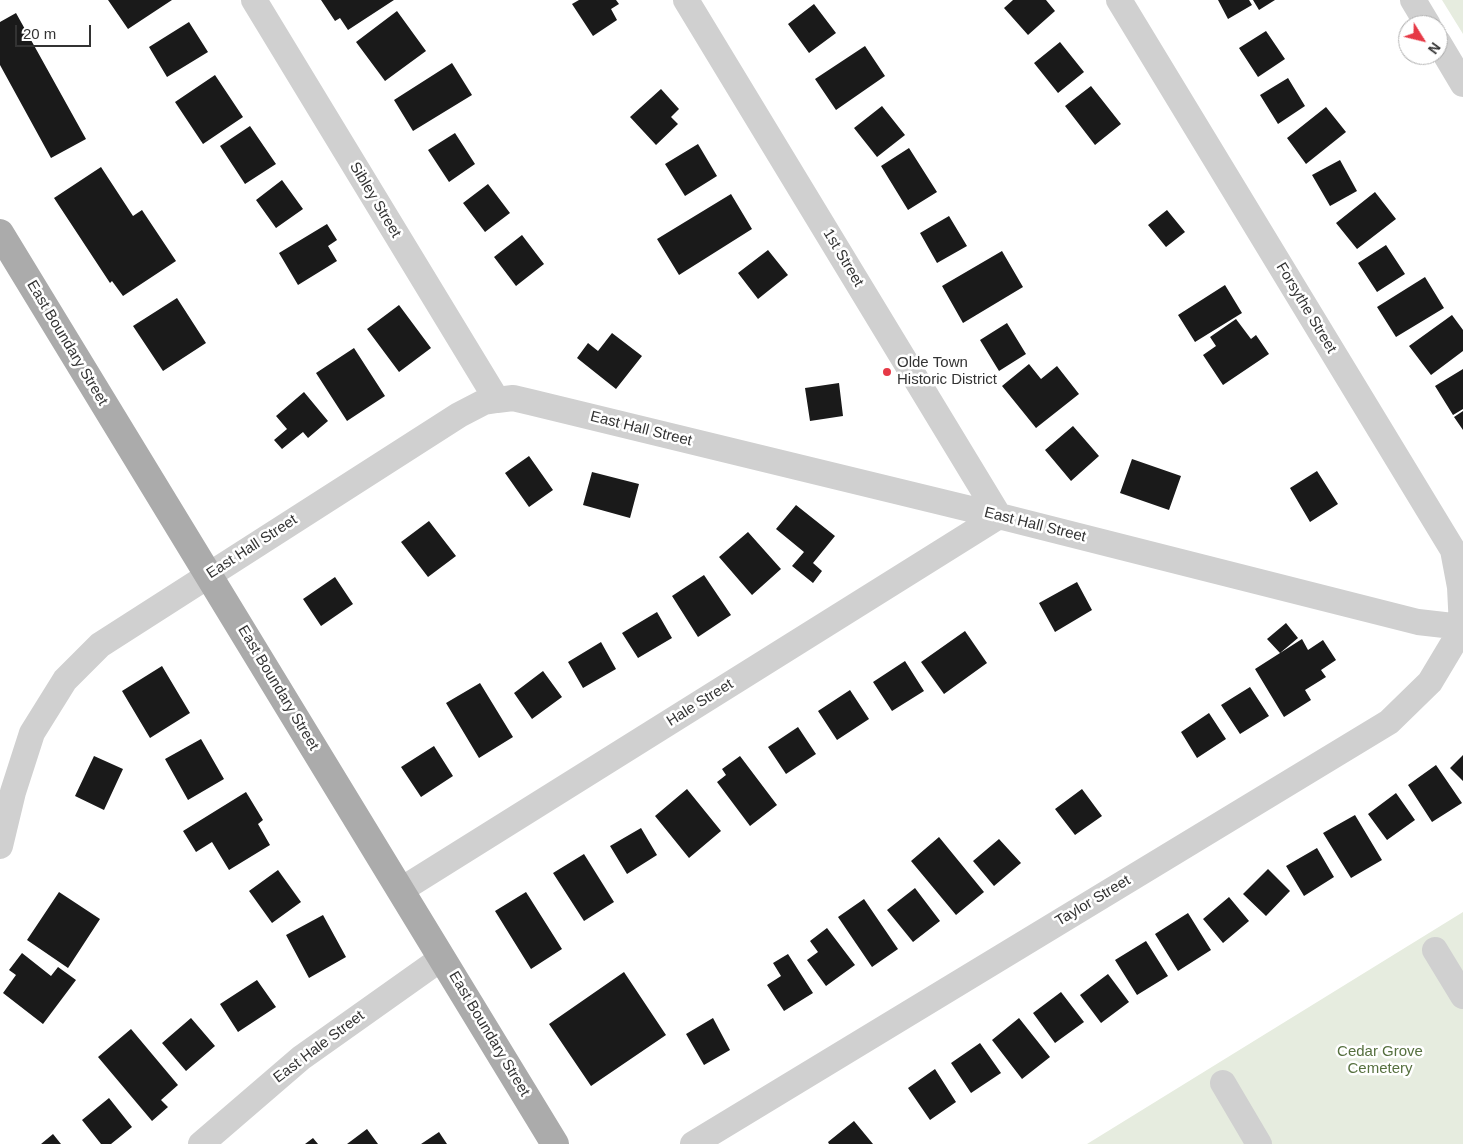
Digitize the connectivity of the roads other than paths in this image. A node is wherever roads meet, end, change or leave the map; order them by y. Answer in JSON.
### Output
{"nodes":[{"id":1,"x":254,"y":0,"type":"edge"},
{"id":2,"x":686,"y":0,"type":"edge"},
{"id":3,"x":1119,"y":0,"type":"edge"},
{"id":4,"x":1413,"y":0,"type":"edge"},
{"id":5,"x":1422,"y":15,"type":"edge"},
{"id":6,"x":1448,"y":59,"type":"edge"},
{"id":7,"x":1463,"y":84,"type":"edge"},
{"id":8,"x":0,"y":233,"type":"edge"},
{"id":9,"x":497,"y":400,"type":"junction"},
{"id":10,"x":999,"y":516,"type":"junction"},
{"id":11,"x":208,"y":574,"type":"junction"},
{"id":12,"x":1463,"y":627,"type":"edge"},
{"id":13,"x":0,"y":846,"type":"edge"},
{"id":14,"x":401,"y":890,"type":"junction"},
{"id":15,"x":1435,"y":950,"type":"dead end"},
{"id":16,"x":442,"y":958,"type":"junction"},
{"id":17,"x":1463,"y":996,"type":"edge"},
{"id":18,"x":1223,"y":1083,"type":"dead end"},
{"id":19,"x":201,"y":1144,"type":"edge"},
{"id":20,"x":555,"y":1144,"type":"edge"},
{"id":21,"x":693,"y":1144,"type":"edge"},
{"id":22,"x":1259,"y":1144,"type":"edge"}],
"edges":[{"from":1,"to":9,"type":"street","name":"Sibley Street"},
{"from":2,"to":10,"type":"street","name":"1st Street"},
{"from":3,"to":12,"type":"street","name":"Forsythe Street"},
{"from":4,"to":5,"type":"street"},
{"from":6,"to":7,"type":"street"},
{"from":8,"to":11,"type":"main road","name":"East Boundary Street"},
{"from":9,"to":10,"type":"street","name":"East Hall Street"},
{"from":9,"to":11,"type":"street","name":"East Hall Street"},
{"from":10,"to":12,"type":"street","name":"East Hall Street"},
{"from":10,"to":14,"type":"street","name":"Hale Street"},
{"from":11,"to":13,"type":"street","name":"East Hall Street"},
{"from":11,"to":14,"type":"main road","name":"East Boundary Street"},
{"from":12,"to":21,"type":"street","name":"Taylor Street"},
{"from":14,"to":16,"type":"main road","name":"East Boundary Street"},
{"from":15,"to":17,"type":"street"},
{"from":16,"to":19,"type":"street","name":"East Hale Street"},
{"from":16,"to":20,"type":"main road","name":"East Boundary Street"},
{"from":18,"to":22,"type":"street"}]}
